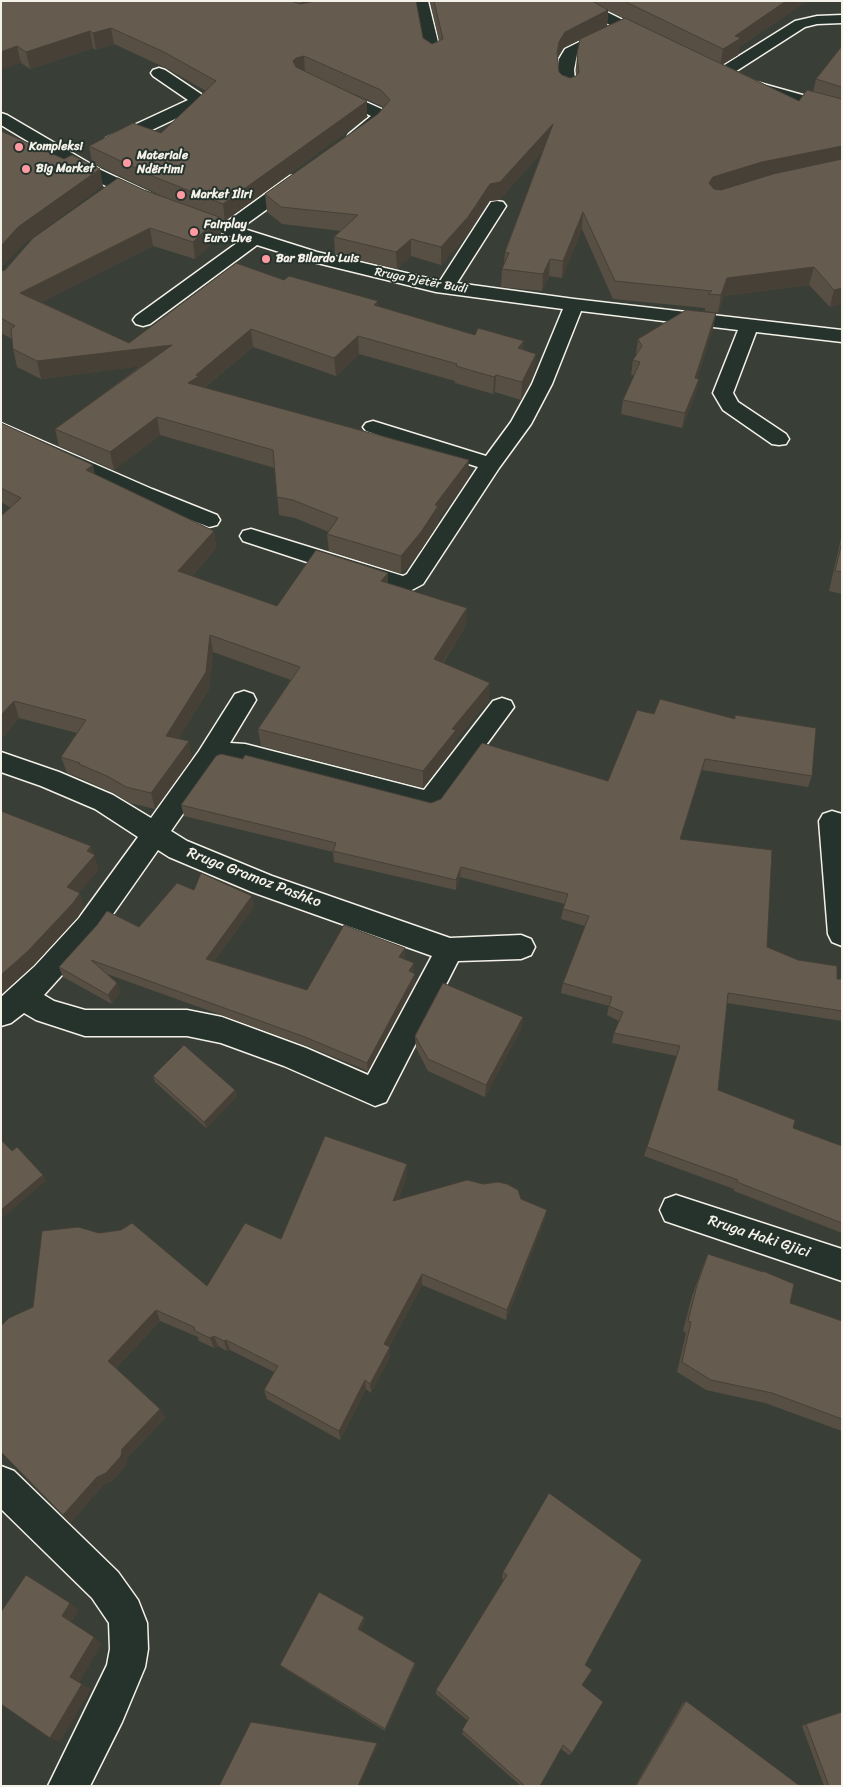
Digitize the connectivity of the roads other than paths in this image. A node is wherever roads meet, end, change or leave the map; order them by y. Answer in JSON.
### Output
{"nodes":[{"id":1,"x":421,"y":1,"type":"edge"},
{"id":2,"x":573,"y":1,"type":"edge"},
{"id":3,"x":842,"y":19,"type":"edge"},
{"id":4,"x":624,"y":26,"type":"junction"},
{"id":5,"x":665,"y":46,"type":"edge"},
{"id":6,"x":433,"y":54,"type":"edge"},
{"id":7,"x":705,"y":66,"type":"edge"},
{"id":8,"x":159,"y":73,"type":"edge"},
{"id":9,"x":721,"y":74,"type":"junction"},
{"id":10,"x":320,"y":86,"type":"edge"},
{"id":11,"x":568,"y":88,"type":"edge"},
{"id":12,"x":842,"y":111,"type":"edge"},
{"id":13,"x":1,"y":118,"type":"edge"},
{"id":14,"x":339,"y":149,"type":"edge"},
{"id":15,"x":71,"y":160,"type":"junction"},
{"id":16,"x":307,"y":172,"type":"edge"},
{"id":17,"x":497,"y":206,"type":"edge"},
{"id":18,"x":226,"y":230,"type":"junction"},
{"id":19,"x":254,"y":239,"type":"junction"},
{"id":20,"x":445,"y":287,"type":"junction"},
{"id":21,"x":574,"y":305,"type":"junction"},
{"id":22,"x":143,"y":320,"type":"dead end"},
{"id":23,"x":749,"y":326,"type":"junction"},
{"id":24,"x":842,"y":336,"type":"edge"},
{"id":25,"x":373,"y":427,"type":"dead end"},
{"id":26,"x":1,"y":428,"type":"edge"},
{"id":27,"x":779,"y":439,"type":"dead end"},
{"id":28,"x":490,"y":464,"type":"junction"},
{"id":29,"x":209,"y":520,"type":"dead end"},
{"id":30,"x":251,"y":536,"type":"dead end"},
{"id":31,"x":244,"y":700,"type":"dead end"},
{"id":32,"x":502,"y":707,"type":"dead end"},
{"id":33,"x":208,"y":758,"type":"junction"},
{"id":34,"x":1,"y":762,"type":"edge"},
{"id":35,"x":832,"y":821,"type":"dead end"},
{"id":36,"x":154,"y":835,"type":"junction"},
{"id":37,"x":842,"y":934,"type":"edge"},
{"id":38,"x":520,"y":947,"type":"dead end"},
{"id":39,"x":450,"y":950,"type":"junction"},
{"id":40,"x":12,"y":1006,"type":"edge"},
{"id":41,"x":676,"y":1210,"type":"dead end"},
{"id":42,"x":842,"y":1265,"type":"edge"},
{"id":43,"x":1,"y":1484,"type":"edge"},
{"id":44,"x":68,"y":1786,"type":"edge"}],
"edges":[{"from":1,"to":6,"type":"street"},
{"from":2,"to":4,"type":"street"},
{"from":3,"to":9,"type":"street"},
{"from":4,"to":5,"type":"street"},
{"from":4,"to":11,"type":"street"},
{"from":7,"to":9,"type":"street"},
{"from":8,"to":15,"type":"street"},
{"from":9,"to":12,"type":"street"},
{"from":10,"to":14,"type":"street"},
{"from":13,"to":15,"type":"street","name":"Rruga Pjetër Budi"},
{"from":15,"to":18,"type":"street","name":"Rruga Pjetër Budi"},
{"from":16,"to":18,"type":"street"},
{"from":17,"to":20,"type":"street"},
{"from":18,"to":19,"type":"street","name":"Rruga Pjetër Budi"},
{"from":19,"to":20,"type":"street","name":"Rruga Pjetër Budi"},
{"from":19,"to":22,"type":"street"},
{"from":20,"to":21,"type":"street","name":"Rruga Pjetër Budi"},
{"from":21,"to":23,"type":"street","name":"Rruga Pjetër Budi"},
{"from":21,"to":28,"type":"street"},
{"from":23,"to":24,"type":"street","name":"Rruga Pjetër Budi"},
{"from":23,"to":27,"type":"street"},
{"from":25,"to":28,"type":"street"},
{"from":26,"to":29,"type":"street"},
{"from":28,"to":30,"type":"street"},
{"from":31,"to":33,"type":"street"},
{"from":32,"to":33,"type":"street"},
{"from":33,"to":36,"type":"street"},
{"from":34,"to":36,"type":"street","name":"Rruga Gramoz Pashko"},
{"from":35,"to":37,"type":"street"},
{"from":36,"to":39,"type":"street","name":"Rruga Gramoz Pashko"},
{"from":36,"to":40,"type":"street"},
{"from":38,"to":39,"type":"street","name":"Rruga Gramoz Pashko"},
{"from":39,"to":40,"type":"street"},
{"from":41,"to":42,"type":"street","name":"Rruga Haki Gjici"},
{"from":43,"to":44,"type":"street"}]}
